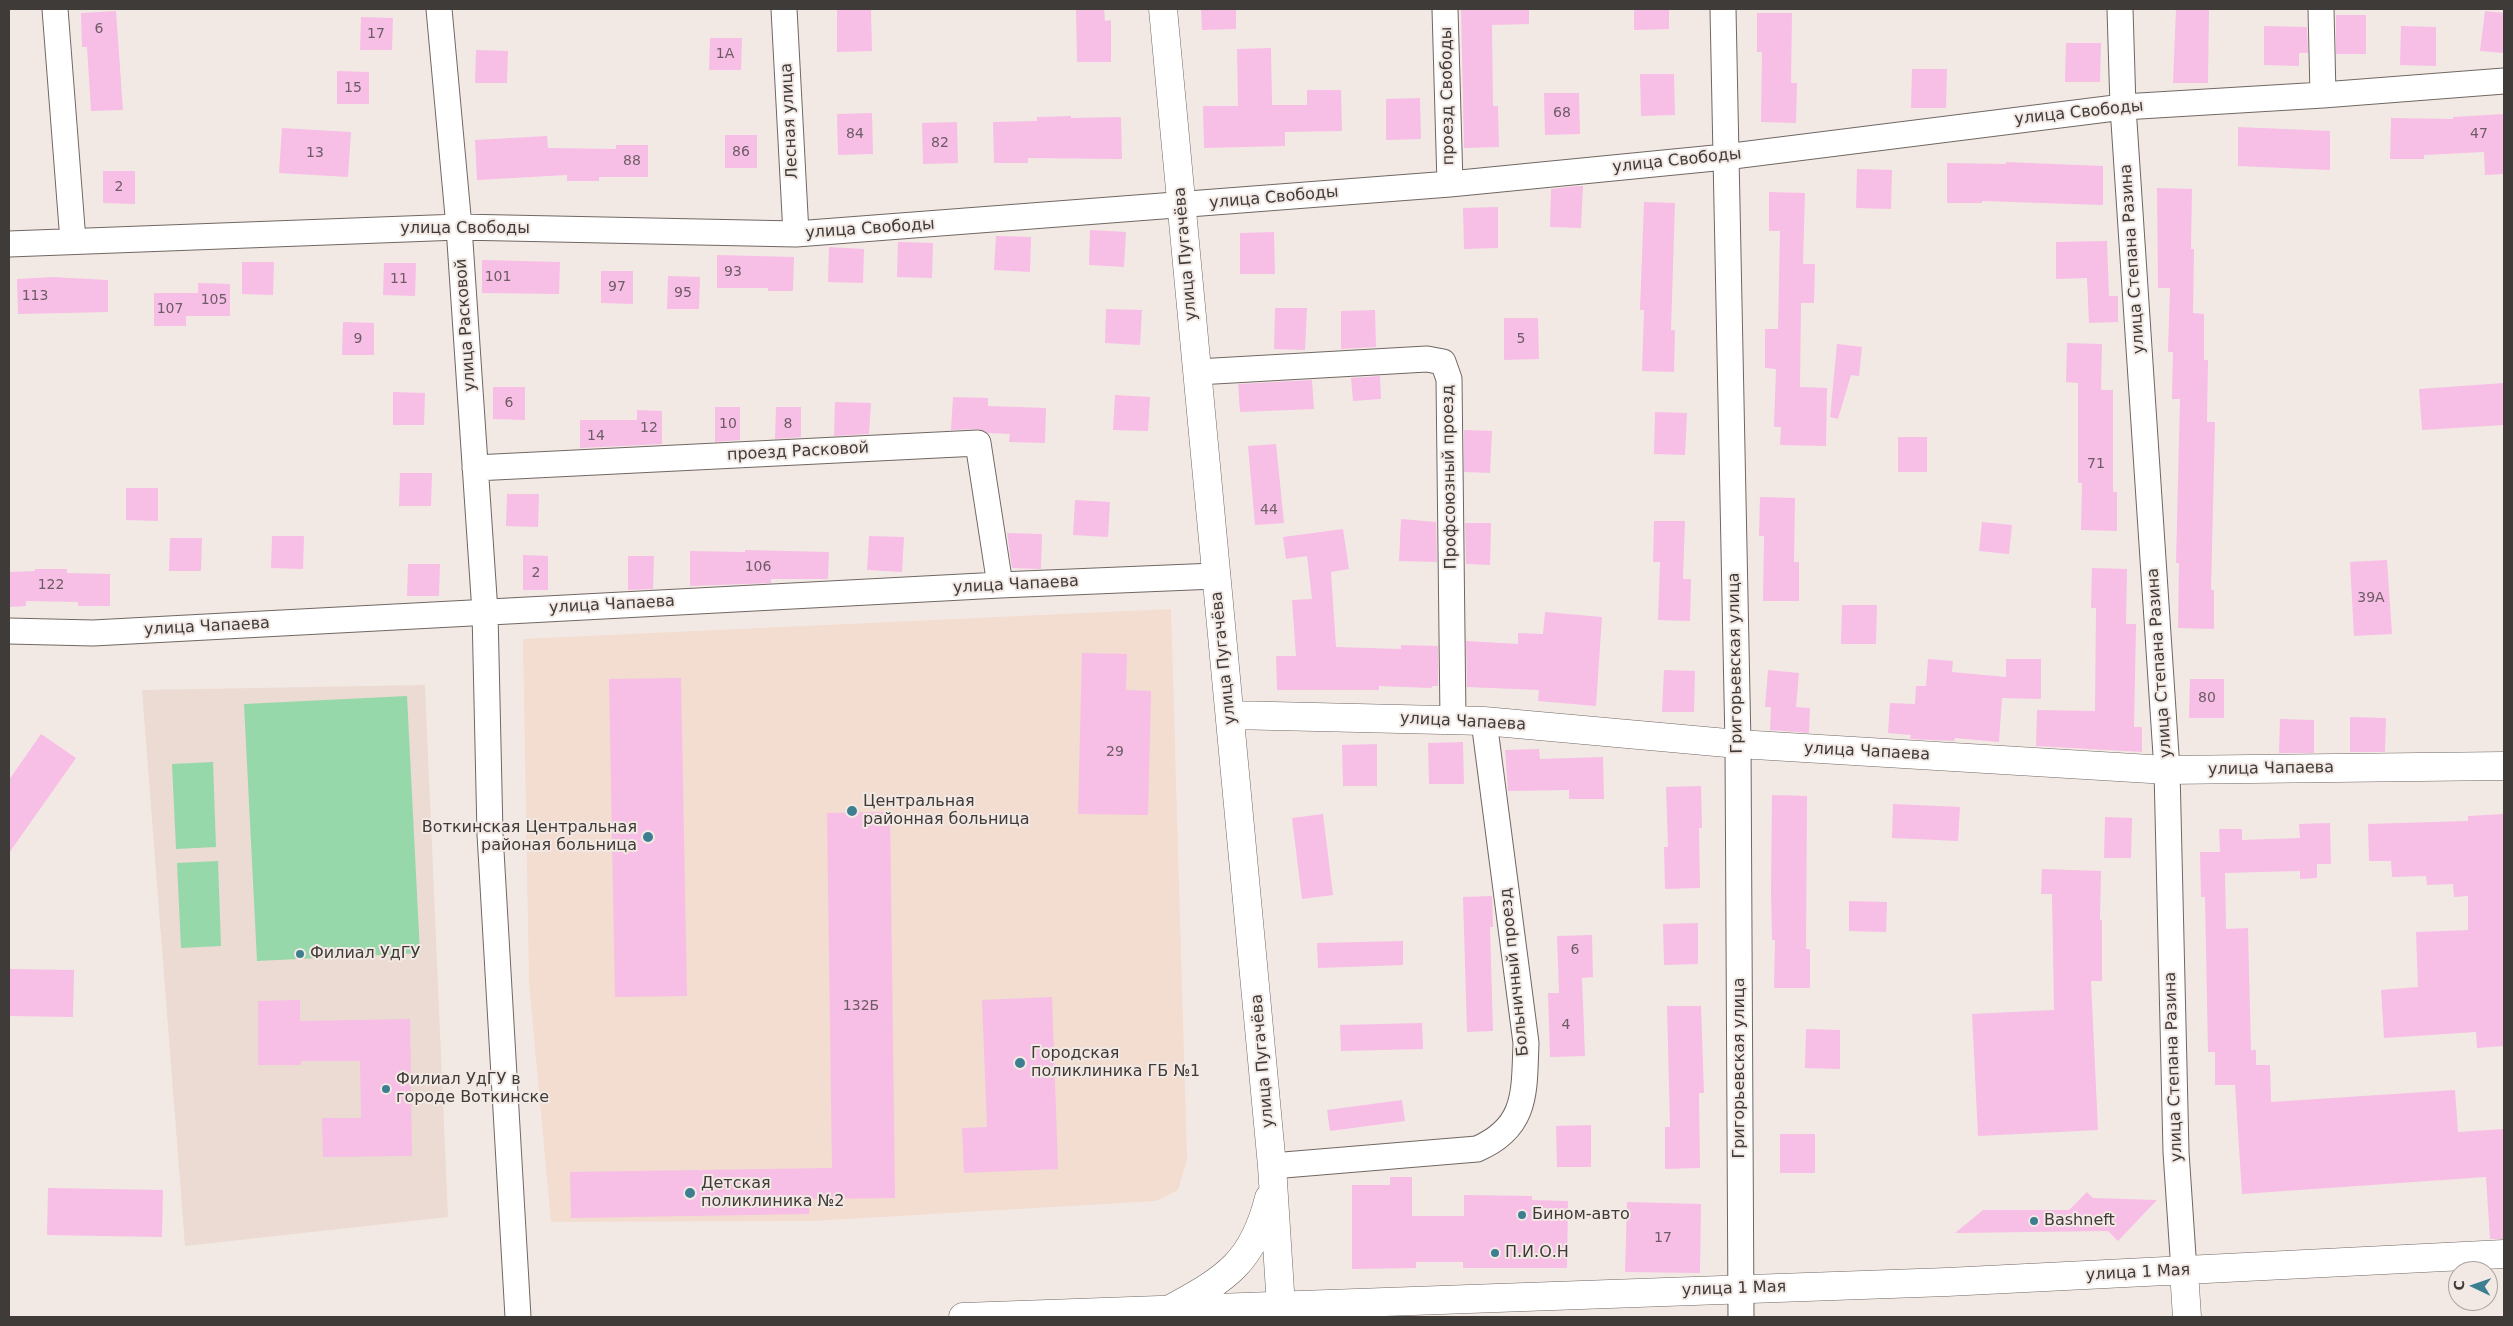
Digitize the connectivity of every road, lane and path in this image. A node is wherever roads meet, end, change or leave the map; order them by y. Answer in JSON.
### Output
{"nodes":[{"id":1,"x":54,"y":9,"type":"edge"},
{"id":2,"x":439,"y":9,"type":"edge"},
{"id":3,"x":784,"y":9,"type":"edge"},
{"id":4,"x":1163,"y":9,"type":"edge"},
{"id":5,"x":1445,"y":9,"type":"edge"},
{"id":6,"x":1723,"y":9,"type":"edge"},
{"id":7,"x":2120,"y":9,"type":"edge"},
{"id":8,"x":2321,"y":9,"type":"edge"},
{"id":9,"x":2504,"y":81,"type":"edge"},
{"id":10,"x":2323,"y":95,"type":"junction"},
{"id":11,"x":2123,"y":107,"type":"junction"},
{"id":12,"x":1725,"y":157,"type":"junction"},
{"id":13,"x":1450,"y":184,"type":"junction"},
{"id":14,"x":1182,"y":206,"type":"junction"},
{"id":15,"x":459,"y":227,"type":"junction"},
{"id":16,"x":796,"y":234,"type":"junction"},
{"id":17,"x":73,"y":242,"type":"junction"},
{"id":18,"x":9,"y":244,"type":"edge"},
{"id":19,"x":1197,"y":372,"type":"junction"},
{"id":20,"x":475,"y":468,"type":"junction"},
{"id":21,"x":1215,"y":576,"type":"junction"},
{"id":22,"x":1000,"y":585,"type":"junction"},
{"id":23,"x":485,"y":612,"type":"junction"},
{"id":24,"x":9,"y":631,"type":"edge"},
{"id":25,"x":1231,"y":715,"type":"junction"},
{"id":26,"x":1453,"y":720,"type":"junction"},
{"id":27,"x":1484,"y":721,"type":"junction"},
{"id":28,"x":1738,"y":744,"type":"junction"},
{"id":29,"x":2504,"y":766,"type":"edge"},
{"id":30,"x":2166,"y":770,"type":"junction"},
{"id":31,"x":1273,"y":1174,"type":"junction"},
{"id":32,"x":2504,"y":1254,"type":"edge"},
{"id":33,"x":2184,"y":1271,"type":"junction"},
{"id":34,"x":1741,"y":1289,"type":"junction"},
{"id":35,"x":1281,"y":1306,"type":"junction"},
{"id":36,"x":1168,"y":1310,"type":"junction"},
{"id":37,"x":1334,"y":1311,"type":"edge"},
{"id":38,"x":518,"y":1317,"type":"edge"},
{"id":39,"x":963,"y":1317,"type":"edge"},
{"id":40,"x":1741,"y":1317,"type":"edge"},
{"id":41,"x":2187,"y":1317,"type":"edge"}],
"edges":[{"from":1,"to":17,"type":"street"},
{"from":2,"to":15,"type":"street","name":"улица Расковой"},
{"from":3,"to":16,"type":"street","name":"Лесная улица"},
{"from":4,"to":14,"type":"main road","name":"улица Пугачёва"},
{"from":5,"to":13,"type":"street","name":"проезд Свободы"},
{"from":6,"to":12,"type":"street","name":"Григорьевская улица"},
{"from":7,"to":11,"type":"street","name":"улица Степана Разина"},
{"from":8,"to":10,"type":"street"},
{"from":9,"to":10,"type":"street","name":"улица Свободы"},
{"from":10,"to":11,"type":"street","name":"улица Свободы"},
{"from":11,"to":12,"type":"street","name":"улица Свободы"},
{"from":11,"to":30,"type":"street","name":"улица Степана Разина"},
{"from":12,"to":13,"type":"street","name":"улица Свободы"},
{"from":12,"to":28,"type":"street","name":"Григорьевская улица"},
{"from":13,"to":14,"type":"street","name":"улица Свободы"},
{"from":14,"to":16,"type":"street","name":"улица Свободы"},
{"from":14,"to":19,"type":"main road","name":"улица Пугачёва"},
{"from":15,"to":16,"type":"street","name":"улица Свободы"},
{"from":15,"to":17,"type":"street","name":"улица Свободы"},
{"from":15,"to":20,"type":"street","name":"улица Расковой"},
{"from":17,"to":18,"type":"street","name":"улица Свободы"},
{"from":19,"to":21,"type":"main road","name":"улица Пугачёва"},
{"from":19,"to":26,"type":"street","name":"Профсоюзный проезд"},
{"from":20,"to":22,"type":"street","name":"проезд Расковой"},
{"from":20,"to":23,"type":"street","name":"улица Расковой"},
{"from":21,"to":22,"type":"street","name":"улица Чапаева"},
{"from":21,"to":25,"type":"main road","name":"улица Пугачёва"},
{"from":22,"to":23,"type":"street","name":"улица Чапаева"},
{"from":23,"to":24,"type":"street","name":"улица Чапаева"},
{"from":23,"to":38,"type":"street","name":"улица Расковой"},
{"from":25,"to":26,"type":"main road","name":"улица Чапаева"},
{"from":25,"to":31,"type":"main road","name":"улица Пугачёва"},
{"from":26,"to":27,"type":"main road","name":"улица Чапаева"},
{"from":27,"to":28,"type":"main road","name":"улица Чапаева"},
{"from":27,"to":31,"type":"street","name":"Больничный проезд"},
{"from":28,"to":30,"type":"main road","name":"улица Чапаева"},
{"from":28,"to":34,"type":"street","name":"Григорьевская улица"},
{"from":29,"to":30,"type":"main road","name":"улица Чапаева"},
{"from":30,"to":33,"type":"street","name":"улица Степана Разина"},
{"from":31,"to":35,"type":"main road","name":"улица Пугачёва"},
{"from":31,"to":36,"type":"main road"},
{"from":32,"to":33,"type":"main road","name":"улица 1 Мая"},
{"from":33,"to":34,"type":"main road","name":"улица 1 Мая"},
{"from":33,"to":41,"type":"main road","name":"улица Степана Разина"},
{"from":34,"to":37,"type":"main road","name":"улица 1 Мая"},
{"from":34,"to":40,"type":"street","name":"Григорьевская улица"},
{"from":35,"to":36,"type":"main road","name":"улица 1 Мая"},
{"from":35,"to":37,"type":"main road","name":"улица 1 Мая"},
{"from":36,"to":39,"type":"main road","name":"улица 1 Мая"}]}
